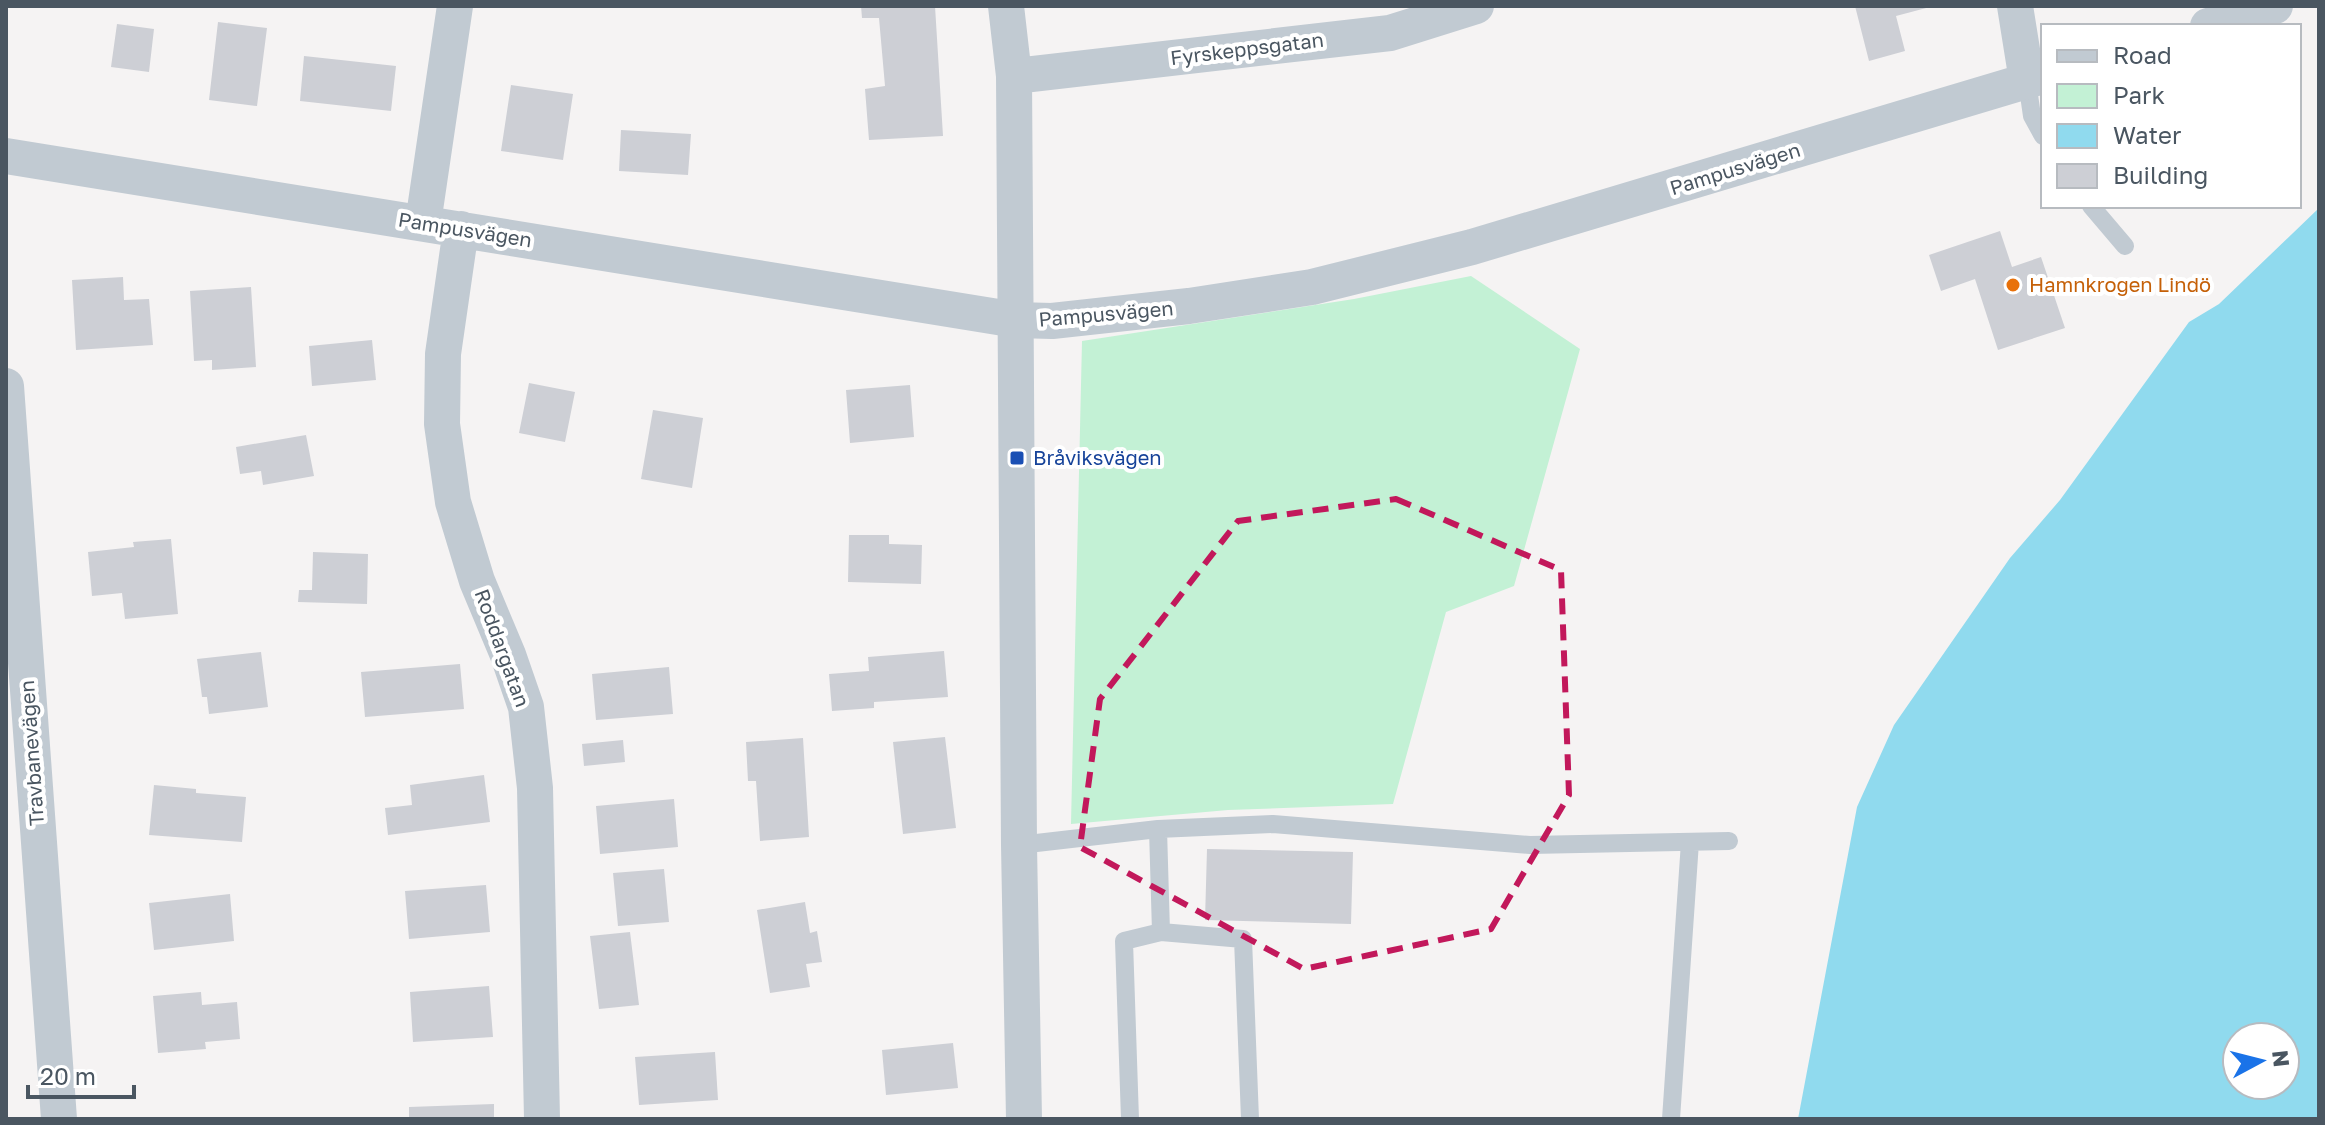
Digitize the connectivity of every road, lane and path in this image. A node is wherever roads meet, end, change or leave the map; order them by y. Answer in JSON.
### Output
{"nodes":[{"id":1,"x":455,"y":6,"type":"edge"},
{"id":2,"x":1006,"y":6,"type":"edge"},
{"id":3,"x":1476,"y":6,"type":"edge"},
{"id":4,"x":2015,"y":6,"type":"edge"},
{"id":5,"x":2275,"y":6,"type":"edge"},
{"id":6,"x":2215,"y":24,"type":"edge"},
{"id":7,"x":1014,"y":76,"type":"junction"},
{"id":8,"x":2035,"y":79,"type":"edge"},
{"id":9,"x":2041,"y":132,"type":"edge"},
{"id":10,"x":6,"y":156,"type":"edge"},
{"id":11,"x":2093,"y":208,"type":"edge"},
{"id":12,"x":423,"y":223,"type":"junction"},
{"id":13,"x":461,"y":229,"type":"junction"},
{"id":14,"x":2125,"y":246,"type":"dead end"},
{"id":15,"x":1016,"y":320,"type":"junction"},
{"id":16,"x":6,"y":386,"type":"edge"},
{"id":17,"x":9,"y":481,"type":"edge"},
{"id":18,"x":1158,"y":829,"type":"junction"},
{"id":19,"x":1729,"y":841,"type":"dead end"},
{"id":20,"x":1690,"y":842,"type":"junction"},
{"id":21,"x":1019,"y":845,"type":"junction"},
{"id":22,"x":1161,"y":932,"type":"junction"},
{"id":23,"x":59,"y":1119,"type":"edge"},
{"id":24,"x":542,"y":1119,"type":"edge"},
{"id":25,"x":1024,"y":1119,"type":"edge"},
{"id":26,"x":1130,"y":1119,"type":"edge"},
{"id":27,"x":1250,"y":1119,"type":"edge"},
{"id":28,"x":1671,"y":1119,"type":"edge"}],
"edges":[{"from":1,"to":12,"type":"street"},
{"from":2,"to":7,"type":"street"},
{"from":3,"to":7,"type":"street","name":"Fyrskeppsgatan"},
{"from":4,"to":8,"type":"street"},
{"from":5,"to":6,"type":"street"},
{"from":7,"to":15,"type":"street"},
{"from":8,"to":9,"type":"lane"},
{"from":8,"to":15,"type":"street","name":"Pampusvägen"},
{"from":10,"to":12,"type":"street","name":"Pampusvägen"},
{"from":11,"to":14,"type":"lane"},
{"from":12,"to":13,"type":"street","name":"Pampusvägen"},
{"from":13,"to":15,"type":"street","name":"Pampusvägen"},
{"from":13,"to":24,"type":"street","name":"Roddargatan"},
{"from":15,"to":21,"type":"street"},
{"from":16,"to":17,"type":"street","name":"Travbanevägen"},
{"from":17,"to":23,"type":"street","name":"Travbanevägen"},
{"from":18,"to":20,"type":"lane"},
{"from":18,"to":21,"type":"lane"},
{"from":18,"to":22,"type":"lane"},
{"from":19,"to":20,"type":"lane"},
{"from":20,"to":28,"type":"lane"},
{"from":21,"to":25,"type":"street"},
{"from":22,"to":26,"type":"lane"},
{"from":22,"to":27,"type":"lane"}]}
